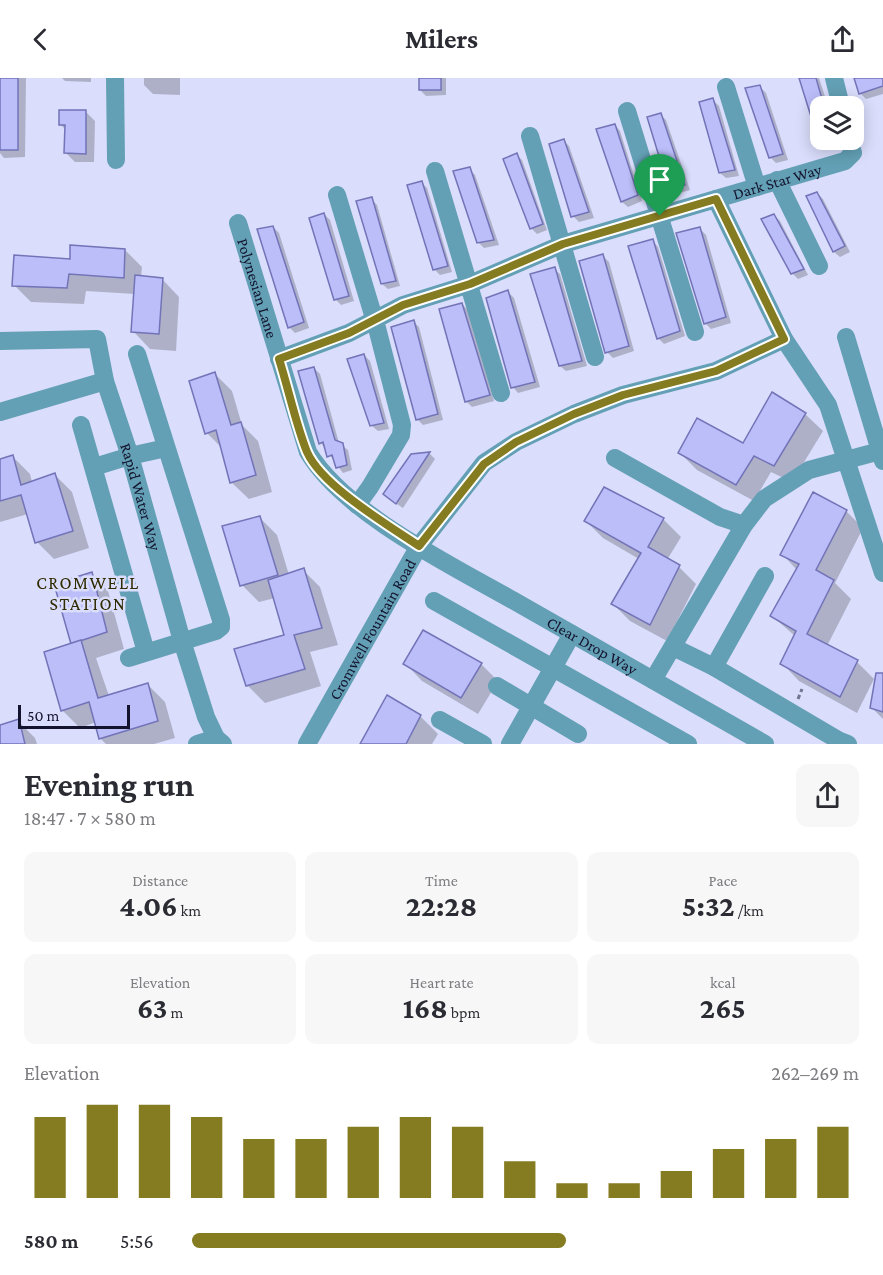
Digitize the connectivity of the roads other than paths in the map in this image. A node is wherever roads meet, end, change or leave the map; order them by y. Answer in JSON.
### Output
{"nodes":[{"id":1,"x":116,"y":78,"type":"edge"},
{"id":2,"x":834,"y":78,"type":"edge"},
{"id":3,"x":726,"y":87,"type":"dead end"},
{"id":4,"x":838,"y":96,"type":"edge"},
{"id":5,"x":627,"y":111,"type":"dead end"},
{"id":6,"x":530,"y":136,"type":"dead end"},
{"id":7,"x":852,"y":150,"type":"edge"},
{"id":8,"x":116,"y":160,"type":"dead end"},
{"id":9,"x":435,"y":171,"type":"dead end"},
{"id":10,"x":777,"y":180,"type":"junction"},
{"id":11,"x":757,"y":187,"type":"junction"},
{"id":12,"x":337,"y":195,"type":"dead end"},
{"id":13,"x":716,"y":199,"type":"junction"},
{"id":14,"x":660,"y":216,"type":"junction"},
{"id":15,"x":238,"y":223,"type":"dead end"},
{"id":16,"x":563,"y":244,"type":"junction"},
{"id":17,"x":819,"y":266,"type":"dead end"},
{"id":18,"x":470,"y":284,"type":"junction"},
{"id":19,"x":375,"y":320,"type":"junction"},
{"id":20,"x":694,"y":332,"type":"dead end"},
{"id":21,"x":846,"y":338,"type":"dead end"},
{"id":22,"x":784,"y":339,"type":"junction"},
{"id":23,"x":0,"y":341,"type":"edge"},
{"id":24,"x":137,"y":354,"type":"dead end"},
{"id":25,"x":595,"y":357,"type":"dead end"},
{"id":26,"x":279,"y":359,"type":"junction"},
{"id":27,"x":105,"y":381,"type":"junction"},
{"id":28,"x":501,"y":393,"type":"dead end"},
{"id":29,"x":0,"y":412,"type":"edge"},
{"id":30,"x":81,"y":425,"type":"dead end"},
{"id":31,"x":166,"y":448,"type":"junction"},
{"id":32,"x":130,"y":456,"type":"junction"},
{"id":33,"x":882,"y":456,"type":"edge"},
{"id":34,"x":615,"y":458,"type":"dead end"},
{"id":35,"x":847,"y":459,"type":"junction"},
{"id":36,"x":94,"y":467,"type":"junction"},
{"id":37,"x":357,"y":505,"type":"junction"},
{"id":38,"x":744,"y":525,"type":"junction"},
{"id":39,"x":419,"y":546,"type":"junction"},
{"id":40,"x":883,"y":573,"type":"edge"},
{"id":41,"x":765,"y":576,"type":"dead end"},
{"id":42,"x":434,"y":601,"type":"dead end"},
{"id":43,"x":572,"y":634,"type":"junction"},
{"id":44,"x":182,"y":641,"type":"junction"},
{"id":45,"x":673,"y":648,"type":"junction"},
{"id":46,"x":714,"y":667,"type":"junction"},
{"id":47,"x":553,"y":669,"type":"junction"},
{"id":48,"x":653,"y":680,"type":"junction"},
{"id":49,"x":497,"y":686,"type":"dead end"},
{"id":50,"x":531,"y":706,"type":"junction"},
{"id":51,"x":440,"y":720,"type":"dead end"},
{"id":52,"x":578,"y":734,"type":"dead end"},
{"id":53,"x":220,"y":741,"type":"edge"},
{"id":54,"x":197,"y":744,"type":"edge"},
{"id":55,"x":307,"y":744,"type":"edge"},
{"id":56,"x":483,"y":744,"type":"edge"},
{"id":57,"x":510,"y":744,"type":"edge"},
{"id":58,"x":688,"y":744,"type":"edge"},
{"id":59,"x":765,"y":744,"type":"edge"},
{"id":60,"x":848,"y":744,"type":"edge"}],
"edges":[{"from":1,"to":8,"type":"street"},
{"from":2,"to":4,"type":"street"},
{"from":3,"to":11,"type":"street"},
{"from":5,"to":14,"type":"street"},
{"from":6,"to":16,"type":"street"},
{"from":7,"to":10,"type":"street","name":"Dark Star Way"},
{"from":9,"to":18,"type":"street"},
{"from":10,"to":11,"type":"street","name":"Dark Star Way"},
{"from":10,"to":17,"type":"street"},
{"from":11,"to":13,"type":"street","name":"Dark Star Way"},
{"from":12,"to":19,"type":"street"},
{"from":13,"to":14,"type":"street","name":"Dark Star Way"},
{"from":13,"to":22,"type":"street"},
{"from":14,"to":16,"type":"street","name":"Dark Star Way"},
{"from":14,"to":20,"type":"street"},
{"from":15,"to":26,"type":"street","name":"Polynesian Lane"},
{"from":16,"to":18,"type":"street","name":"Dark Star Way"},
{"from":16,"to":25,"type":"street"},
{"from":18,"to":19,"type":"street","name":"Dark Star Way"},
{"from":18,"to":28,"type":"street"},
{"from":19,"to":26,"type":"street","name":"Dark Star Way"},
{"from":19,"to":37,"type":"street"},
{"from":21,"to":33,"type":"street"},
{"from":22,"to":35,"type":"street"},
{"from":22,"to":39,"type":"street","name":"Cromwell Fountain Road"},
{"from":23,"to":27,"type":"street","name":"Rapid Water Way"},
{"from":24,"to":31,"type":"street"},
{"from":26,"to":37,"type":"street","name":"Polynesian Lane"},
{"from":27,"to":29,"type":"street"},
{"from":27,"to":32,"type":"street","name":"Rapid Water Way"},
{"from":30,"to":36,"type":"street"},
{"from":31,"to":32,"type":"street"},
{"from":31,"to":44,"type":"street"},
{"from":32,"to":36,"type":"street"},
{"from":32,"to":44,"type":"street","name":"Rapid Water Way"},
{"from":33,"to":35,"type":"street"},
{"from":34,"to":38,"type":"street"},
{"from":35,"to":38,"type":"street"},
{"from":35,"to":40,"type":"street"},
{"from":36,"to":44,"type":"street"},
{"from":37,"to":39,"type":"street","name":"Polynesian Lane"},
{"from":38,"to":45,"type":"street"},
{"from":39,"to":43,"type":"street","name":"Clear Drop Way"},
{"from":39,"to":55,"type":"street","name":"Cromwell Fountain Road"},
{"from":41,"to":46,"type":"street"},
{"from":42,"to":47,"type":"street"},
{"from":43,"to":47,"type":"street"},
{"from":43,"to":48,"type":"street","name":"Clear Drop Way"},
{"from":44,"to":53,"type":"street","name":"Rapid Water Way"},
{"from":45,"to":46,"type":"street"},
{"from":45,"to":48,"type":"street"},
{"from":46,"to":60,"type":"street"},
{"from":47,"to":50,"type":"street"},
{"from":47,"to":58,"type":"street"},
{"from":48,"to":59,"type":"street","name":"Clear Drop Way"},
{"from":49,"to":50,"type":"street"},
{"from":50,"to":52,"type":"street"},
{"from":50,"to":57,"type":"street"},
{"from":51,"to":56,"type":"street"},
{"from":53,"to":54,"type":"street"}]}
